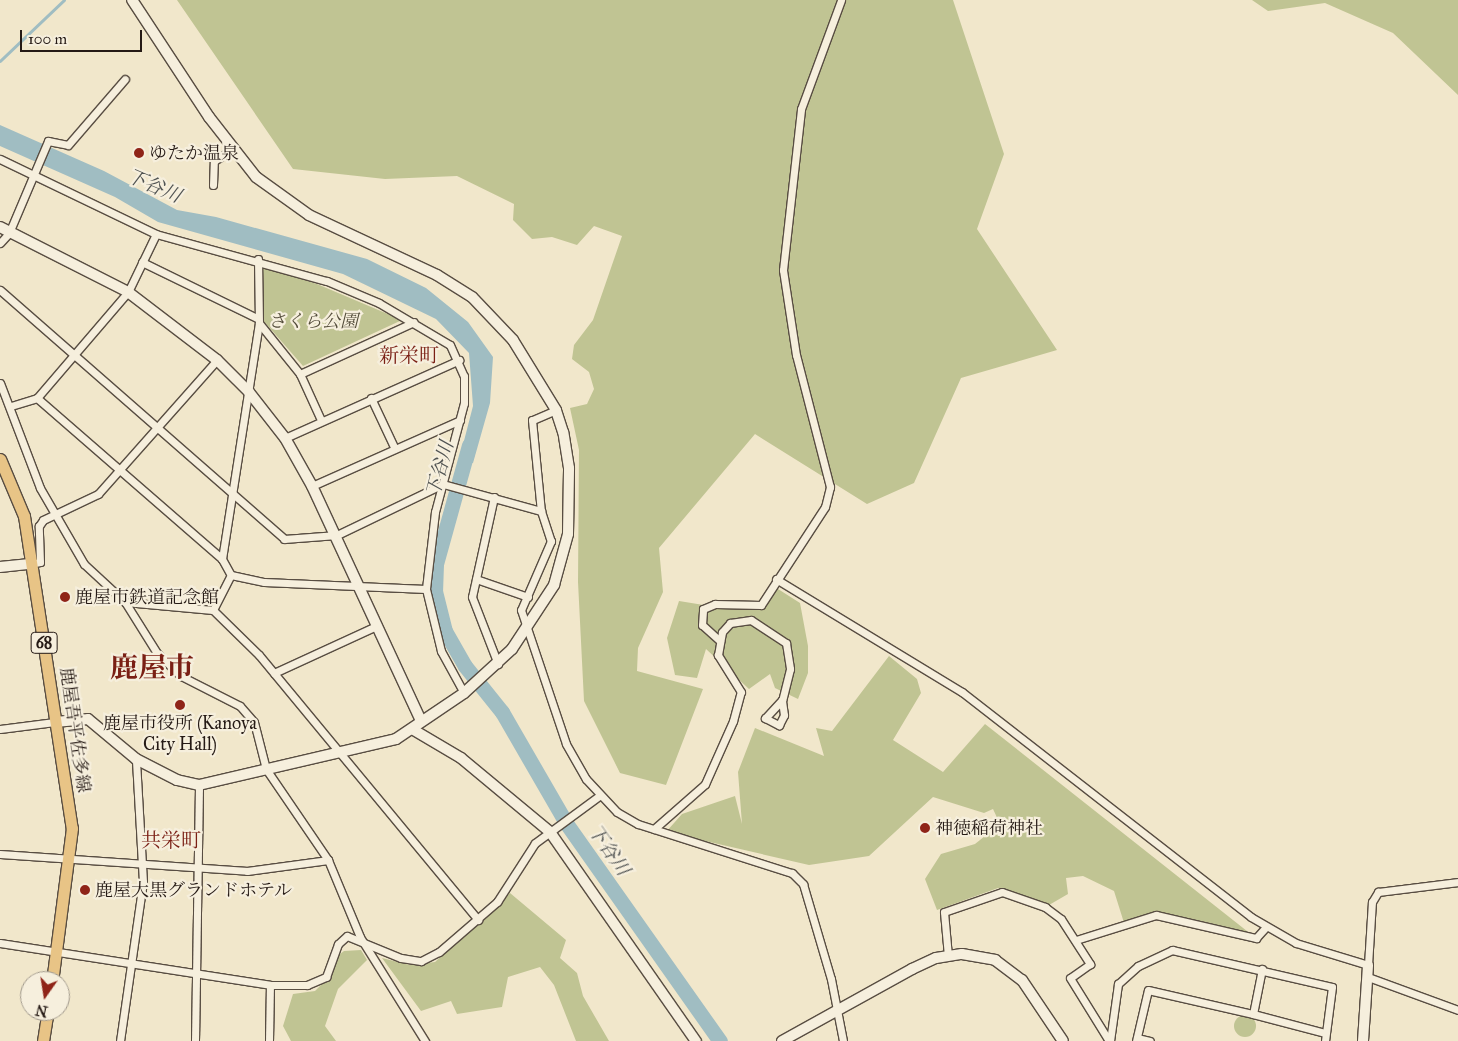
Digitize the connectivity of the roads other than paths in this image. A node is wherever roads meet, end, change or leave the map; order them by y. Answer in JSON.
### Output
{"nodes":[{"id":1,"x":132,"y":0,"type":"edge"},
{"id":2,"x":841,"y":0,"type":"edge"},
{"id":3,"x":126,"y":79,"type":"dead end"},
{"id":4,"x":233,"y":149,"type":"junction"},
{"id":5,"x":0,"y":158,"type":"edge"},
{"id":6,"x":35,"y":174,"type":"junction"},
{"id":7,"x":214,"y":185,"type":"dead end"},
{"id":8,"x":4,"y":230,"type":"edge"},
{"id":9,"x":156,"y":234,"type":"junction"},
{"id":10,"x":0,"y":243,"type":"edge"},
{"id":11,"x":258,"y":259,"type":"junction"},
{"id":12,"x":142,"y":262,"type":"junction"},
{"id":13,"x":0,"y":290,"type":"edge"},
{"id":14,"x":128,"y":292,"type":"junction"},
{"id":15,"x":258,"y":321,"type":"junction"},
{"id":16,"x":414,"y":322,"type":"junction"},
{"id":17,"x":73,"y":355,"type":"junction"},
{"id":18,"x":217,"y":360,"type":"junction"},
{"id":19,"x":459,"y":360,"type":"junction"},
{"id":20,"x":300,"y":374,"type":"junction"},
{"id":21,"x":0,"y":383,"type":"edge"},
{"id":22,"x":249,"y":392,"type":"junction"},
{"id":23,"x":37,"y":398,"type":"junction"},
{"id":24,"x":371,"y":398,"type":"junction"},
{"id":25,"x":11,"y":406,"type":"junction"},
{"id":26,"x":556,"y":410,"type":"junction"},
{"id":27,"x":321,"y":420,"type":"junction"},
{"id":28,"x":460,"y":420,"type":"junction"},
{"id":29,"x":157,"y":425,"type":"junction"},
{"id":30,"x":285,"y":438,"type":"junction"},
{"id":31,"x":394,"y":449,"type":"junction"},
{"id":32,"x":0,"y":459,"type":"edge"},
{"id":33,"x":120,"y":471,"type":"junction"},
{"id":34,"x":443,"y":484,"type":"junction"},
{"id":35,"x":312,"y":486,"type":"junction"},
{"id":36,"x":232,"y":494,"type":"junction"},
{"id":37,"x":494,"y":497,"type":"junction"},
{"id":38,"x":541,"y":511,"type":"junction"},
{"id":39,"x":53,"y":514,"type":"junction"},
{"id":40,"x":337,"y":535,"type":"junction"},
{"id":41,"x":222,"y":558,"type":"junction"},
{"id":42,"x":30,"y":564,"type":"junction"},
{"id":43,"x":0,"y":568,"type":"edge"},
{"id":44,"x":231,"y":575,"type":"junction"},
{"id":45,"x":476,"y":579,"type":"junction"},
{"id":46,"x":776,"y":579,"type":"junction"},
{"id":47,"x":360,"y":588,"type":"junction"},
{"id":48,"x":426,"y":589,"type":"junction"},
{"id":49,"x":528,"y":597,"type":"junction"},
{"id":50,"x":125,"y":602,"type":"junction"},
{"id":51,"x":213,"y":610,"type":"junction"},
{"id":52,"x":376,"y":626,"type":"junction"},
{"id":53,"x":526,"y":629,"type":"junction"},
{"id":54,"x":720,"y":641,"type":"junction"},
{"id":55,"x":498,"y":664,"type":"junction"},
{"id":56,"x":274,"y":673,"type":"junction"},
{"id":57,"x":467,"y":690,"type":"junction"},
{"id":58,"x":782,"y":700,"type":"dead end"},
{"id":59,"x":420,"y":719,"type":"junction"},
{"id":60,"x":55,"y":722,"type":"junction"},
{"id":61,"x":0,"y":729,"type":"edge"},
{"id":62,"x":412,"y":729,"type":"junction"},
{"id":63,"x":341,"y":751,"type":"junction"},
{"id":64,"x":136,"y":759,"type":"junction"},
{"id":65,"x":266,"y":769,"type":"junction"},
{"id":66,"x":200,"y":785,"type":"junction"},
{"id":67,"x":598,"y":796,"type":"junction"},
{"id":68,"x":554,"y":829,"type":"junction"},
{"id":69,"x":654,"y":829,"type":"junction"},
{"id":70,"x":0,"y":854,"type":"edge"},
{"id":71,"x":70,"y":857,"type":"junction"},
{"id":72,"x":328,"y":860,"type":"junction"},
{"id":73,"x":144,"y":862,"type":"junction"},
{"id":74,"x":198,"y":866,"type":"junction"},
{"id":75,"x":1458,"y":882,"type":"edge"},
{"id":76,"x":478,"y":920,"type":"junction"},
{"id":77,"x":1266,"y":927,"type":"junction"},
{"id":78,"x":360,"y":938,"type":"junction"},
{"id":79,"x":1076,"y":940,"type":"junction"},
{"id":80,"x":0,"y":943,"type":"edge"},
{"id":81,"x":56,"y":952,"type":"junction"},
{"id":82,"x":948,"y":956,"type":"junction"},
{"id":83,"x":131,"y":964,"type":"junction"},
{"id":84,"x":1368,"y":965,"type":"junction"},
{"id":85,"x":1262,"y":969,"type":"junction"},
{"id":86,"x":53,"y":971,"type":"edge"},
{"id":87,"x":196,"y":976,"type":"junction"},
{"id":88,"x":1368,"y":977,"type":"junction"},
{"id":89,"x":270,"y":985,"type":"junction"},
{"id":90,"x":838,"y":1010,"type":"junction"},
{"id":91,"x":1458,"y":1010,"type":"edge"},
{"id":92,"x":1253,"y":1014,"type":"junction"},
{"id":93,"x":46,"y":1021,"type":"edge"},
{"id":94,"x":1325,"y":1032,"type":"junction"},
{"id":95,"x":1137,"y":1039,"type":"edge"},
{"id":96,"x":43,"y":1041,"type":"edge"},
{"id":97,"x":120,"y":1041,"type":"edge"},
{"id":98,"x":195,"y":1041,"type":"edge"},
{"id":99,"x":269,"y":1041,"type":"edge"},
{"id":100,"x":426,"y":1041,"type":"edge"},
{"id":101,"x":696,"y":1041,"type":"edge"},
{"id":102,"x":782,"y":1041,"type":"edge"},
{"id":103,"x":843,"y":1041,"type":"edge"},
{"id":104,"x":1063,"y":1041,"type":"edge"},
{"id":105,"x":1110,"y":1041,"type":"edge"},
{"id":106,"x":1150,"y":1041,"type":"edge"},
{"id":107,"x":1325,"y":1041,"type":"edge"},
{"id":108,"x":1363,"y":1041,"type":"edge"}],
"edges":[{"from":1,"to":4,"type":"street"},
{"from":2,"to":46,"type":"street"},
{"from":3,"to":6,"type":"street"},
{"from":4,"to":7,"type":"street"},
{"from":4,"to":26,"type":"street"},
{"from":5,"to":6,"type":"street"},
{"from":6,"to":8,"type":"street"},
{"from":6,"to":9,"type":"street"},
{"from":8,"to":10,"type":"street"},
{"from":8,"to":14,"type":"street"},
{"from":9,"to":11,"type":"street"},
{"from":9,"to":12,"type":"street"},
{"from":11,"to":15,"type":"street"},
{"from":11,"to":16,"type":"street"},
{"from":12,"to":14,"type":"street"},
{"from":12,"to":15,"type":"street"},
{"from":13,"to":17,"type":"street"},
{"from":14,"to":17,"type":"street"},
{"from":14,"to":18,"type":"street"},
{"from":15,"to":20,"type":"street"},
{"from":15,"to":22,"type":"street"},
{"from":16,"to":19,"type":"street"},
{"from":16,"to":20,"type":"street"},
{"from":17,"to":23,"type":"street"},
{"from":17,"to":29,"type":"street"},
{"from":18,"to":22,"type":"street"},
{"from":18,"to":29,"type":"street"},
{"from":19,"to":24,"type":"street"},
{"from":19,"to":28,"type":"street"},
{"from":20,"to":27,"type":"street"},
{"from":21,"to":25,"type":"street"},
{"from":22,"to":30,"type":"street"},
{"from":22,"to":36,"type":"street"},
{"from":23,"to":25,"type":"street"},
{"from":23,"to":33,"type":"street"},
{"from":24,"to":27,"type":"street"},
{"from":24,"to":31,"type":"street"},
{"from":25,"to":39,"type":"street"},
{"from":26,"to":38,"type":"street"},
{"from":26,"to":53,"type":"street"},
{"from":27,"to":30,"type":"street"},
{"from":28,"to":31,"type":"street"},
{"from":28,"to":34,"type":"street"},
{"from":29,"to":33,"type":"street"},
{"from":29,"to":36,"type":"street"},
{"from":30,"to":35,"type":"street"},
{"from":31,"to":35,"type":"street"},
{"from":32,"to":42,"type":"main road","name":"鹿屋吾平佐多線","number":"68"},
{"from":33,"to":39,"type":"street"},
{"from":33,"to":41,"type":"street"},
{"from":34,"to":37,"type":"street"},
{"from":34,"to":40,"type":"street"},
{"from":34,"to":48,"type":"street"},
{"from":35,"to":40,"type":"street"},
{"from":36,"to":40,"type":"street"},
{"from":36,"to":41,"type":"street"},
{"from":37,"to":38,"type":"street"},
{"from":37,"to":45,"type":"street"},
{"from":38,"to":49,"type":"street"},
{"from":39,"to":42,"type":"street"},
{"from":39,"to":50,"type":"street"},
{"from":40,"to":47,"type":"street"},
{"from":41,"to":44,"type":"street"},
{"from":42,"to":43,"type":"street"},
{"from":42,"to":60,"type":"main road","name":"鹿屋吾平佐多線","number":"68"},
{"from":44,"to":47,"type":"street"},
{"from":44,"to":51,"type":"street"},
{"from":45,"to":49,"type":"street"},
{"from":45,"to":55,"type":"street"},
{"from":46,"to":54,"type":"street"},
{"from":46,"to":77,"type":"street"},
{"from":47,"to":48,"type":"street"},
{"from":47,"to":52,"type":"street"},
{"from":48,"to":57,"type":"street"},
{"from":49,"to":53,"type":"street"},
{"from":50,"to":51,"type":"street"},
{"from":50,"to":65,"type":"street"},
{"from":51,"to":56,"type":"street"},
{"from":52,"to":56,"type":"street"},
{"from":52,"to":59,"type":"street"},
{"from":53,"to":55,"type":"street"},
{"from":53,"to":67,"type":"street"},
{"from":54,"to":58,"type":"street"},
{"from":54,"to":69,"type":"street"},
{"from":55,"to":57,"type":"street"},
{"from":56,"to":63,"type":"street"},
{"from":57,"to":59,"type":"street"},
{"from":59,"to":62,"type":"street"},
{"from":60,"to":61,"type":"street"},
{"from":60,"to":64,"type":"street"},
{"from":60,"to":71,"type":"main road","name":"鹿屋吾平佐多線","number":"68"},
{"from":62,"to":63,"type":"street"},
{"from":62,"to":68,"type":"street"},
{"from":63,"to":65,"type":"street"},
{"from":63,"to":76,"type":"street"},
{"from":64,"to":66,"type":"street"},
{"from":64,"to":73,"type":"street"},
{"from":65,"to":66,"type":"street"},
{"from":65,"to":72,"type":"street"},
{"from":66,"to":74,"type":"street"},
{"from":67,"to":68,"type":"street"},
{"from":67,"to":69,"type":"street"},
{"from":68,"to":76,"type":"street"},
{"from":68,"to":101,"type":"street"},
{"from":69,"to":90,"type":"street"},
{"from":70,"to":71,"type":"street"},
{"from":71,"to":73,"type":"street"},
{"from":71,"to":81,"type":"main road","name":"鹿屋吾平佐多線","number":"68"},
{"from":72,"to":74,"type":"street"},
{"from":72,"to":78,"type":"street"},
{"from":73,"to":74,"type":"street"},
{"from":73,"to":83,"type":"street"},
{"from":74,"to":87,"type":"street"},
{"from":75,"to":84,"type":"street"},
{"from":76,"to":78,"type":"street"},
{"from":77,"to":79,"type":"street"},
{"from":77,"to":84,"type":"street"},
{"from":78,"to":89,"type":"street"},
{"from":78,"to":100,"type":"street"},
{"from":79,"to":82,"type":"street"},
{"from":79,"to":105,"type":"street"},
{"from":80,"to":81,"type":"street"},
{"from":81,"to":83,"type":"street"},
{"from":81,"to":86,"type":"main road","name":"鹿屋吾平佐多線","number":"68"},
{"from":82,"to":90,"type":"street"},
{"from":82,"to":104,"type":"street"},
{"from":83,"to":87,"type":"street"},
{"from":83,"to":97,"type":"street"},
{"from":84,"to":88,"type":"street"},
{"from":85,"to":92,"type":"street"},
{"from":85,"to":94,"type":"street"},
{"from":85,"to":105,"type":"street"},
{"from":87,"to":89,"type":"street"},
{"from":87,"to":98,"type":"street"},
{"from":88,"to":91,"type":"street"},
{"from":88,"to":108,"type":"street"},
{"from":89,"to":99,"type":"street"},
{"from":90,"to":102,"type":"street"},
{"from":90,"to":103,"type":"street"},
{"from":92,"to":94,"type":"street"},
{"from":92,"to":95,"type":"street"},
{"from":93,"to":96,"type":"main road"},
{"from":94,"to":107,"type":"street"},
{"from":95,"to":106,"type":"street"}]}
